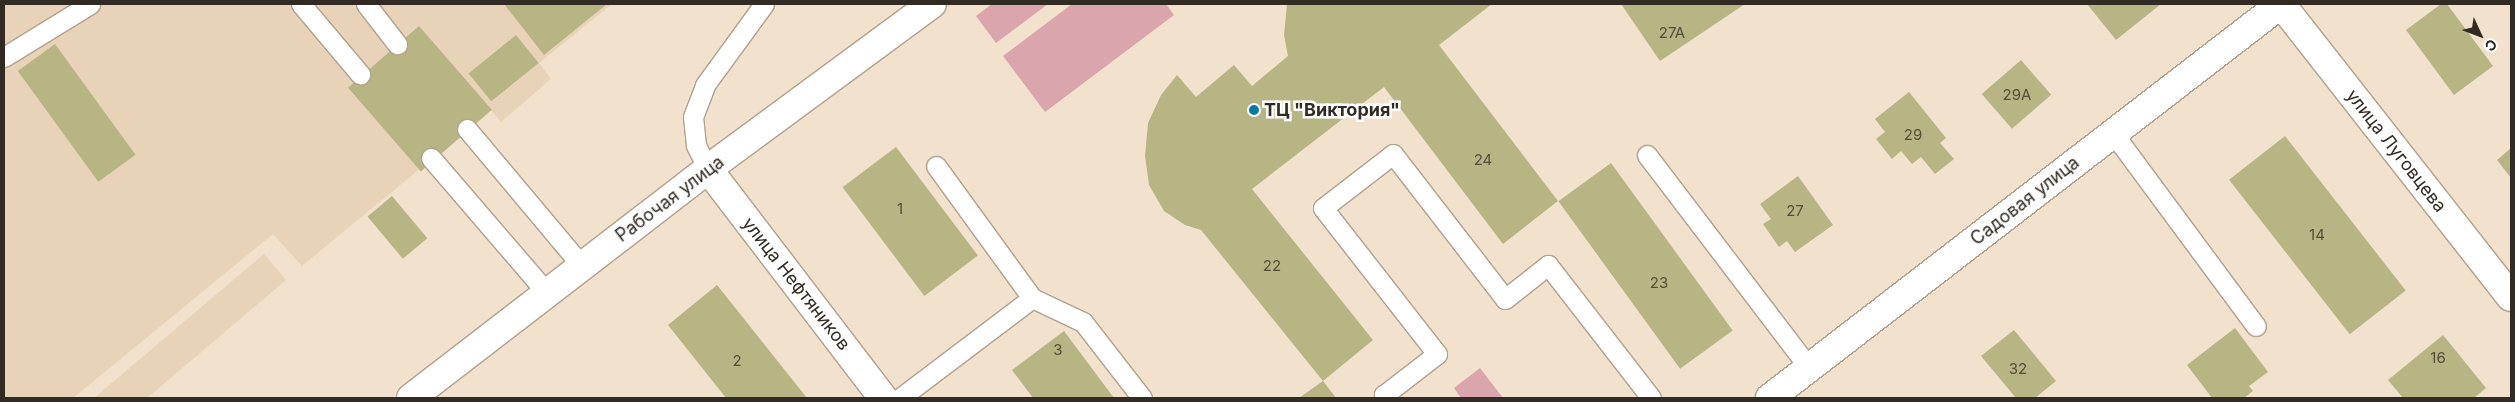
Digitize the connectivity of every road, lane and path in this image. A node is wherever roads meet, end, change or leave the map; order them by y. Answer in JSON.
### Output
{"nodes":[{"id":1,"x":90,"y":4,"type":"edge"},
{"id":2,"x":301,"y":4,"type":"edge"},
{"id":3,"x":366,"y":4,"type":"edge"},
{"id":4,"x":764,"y":4,"type":"edge"},
{"id":5,"x":932,"y":4,"type":"edge"},
{"id":6,"x":2281,"y":4,"type":"edge"},
{"id":7,"x":397,"y":44,"type":"dead end"},
{"id":8,"x":4,"y":57,"type":"edge"},
{"id":9,"x":360,"y":74,"type":"dead end"},
{"id":10,"x":467,"y":129,"type":"dead end"},
{"id":11,"x":2113,"y":133,"type":"junction"},
{"id":12,"x":1648,"y":155,"type":"dead end"},
{"id":13,"x":431,"y":158,"type":"dead end"},
{"id":14,"x":936,"y":166,"type":"dead end"},
{"id":15,"x":708,"y":169,"type":"junction"},
{"id":16,"x":582,"y":266,"type":"junction"},
{"id":17,"x":547,"y":293,"type":"junction"},
{"id":18,"x":2511,"y":297,"type":"edge"},
{"id":19,"x":1032,"y":298,"type":"junction"},
{"id":20,"x":2256,"y":326,"type":"dead end"},
{"id":21,"x":1809,"y":368,"type":"junction"},
{"id":22,"x":411,"y":398,"type":"edge"},
{"id":23,"x":884,"y":398,"type":"edge"},
{"id":24,"x":900,"y":398,"type":"edge"},
{"id":25,"x":1142,"y":398,"type":"edge"},
{"id":26,"x":1386,"y":398,"type":"edge"},
{"id":27,"x":1651,"y":398,"type":"edge"},
{"id":28,"x":1770,"y":398,"type":"edge"}],
"edges":[{"from":1,"to":8,"type":"lane"},
{"from":2,"to":9,"type":"lane"},
{"from":3,"to":7,"type":"lane"},
{"from":4,"to":15,"type":"lane"},
{"from":5,"to":15,"type":"street","name":"Рабочая улица"},
{"from":6,"to":11,"type":"street","name":"Садовая улица"},
{"from":6,"to":18,"type":"street","name":"улица Луговцева"},
{"from":10,"to":16,"type":"lane"},
{"from":11,"to":20,"type":"lane"},
{"from":11,"to":21,"type":"street","name":"Садовая улица"},
{"from":12,"to":21,"type":"lane"},
{"from":13,"to":17,"type":"lane"},
{"from":14,"to":19,"type":"lane"},
{"from":15,"to":16,"type":"street","name":"Рабочая улица"},
{"from":15,"to":23,"type":"street","name":"улица Нефтяников"},
{"from":16,"to":17,"type":"street","name":"Рабочая улица"},
{"from":17,"to":22,"type":"street","name":"Рабочая улица"},
{"from":19,"to":24,"type":"lane"},
{"from":19,"to":25,"type":"lane"},
{"from":21,"to":28,"type":"street","name":"Садовая улица"},
{"from":26,"to":27,"type":"lane"}]}
